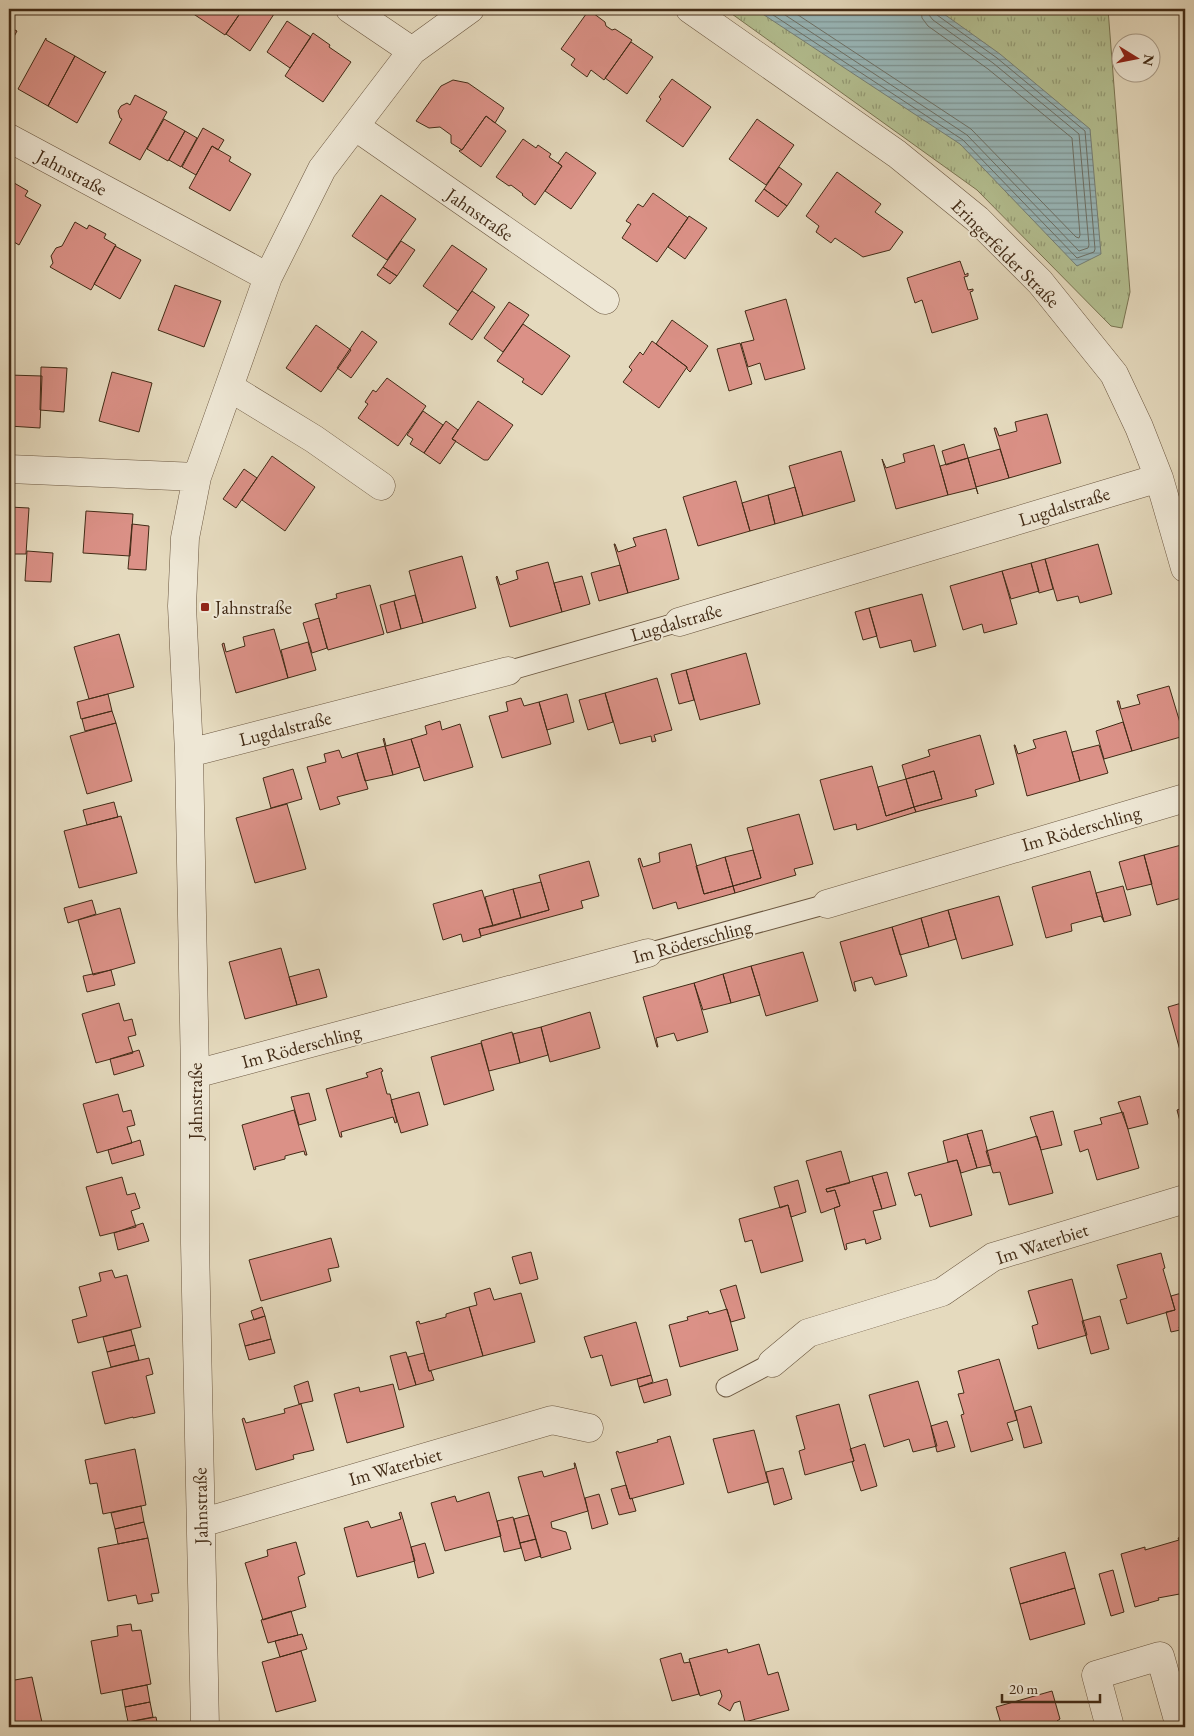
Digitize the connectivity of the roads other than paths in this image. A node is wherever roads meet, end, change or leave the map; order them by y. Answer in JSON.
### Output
{"nodes":[{"id":1,"x":350,"y":9,"type":"edge"},
{"id":2,"x":470,"y":9,"type":"edge"},
{"id":3,"x":690,"y":9,"type":"edge"},
{"id":4,"x":412,"y":50,"type":"junction"},
{"id":5,"x":356,"y":127,"type":"junction"},
{"id":6,"x":9,"y":138,"type":"edge"},
{"id":7,"x":268,"y":277,"type":"junction"},
{"id":8,"x":605,"y":300,"type":"dead end"},
{"id":9,"x":228,"y":387,"type":"junction"},
{"id":10,"x":9,"y":469,"type":"edge"},
{"id":11,"x":197,"y":477,"type":"junction"},
{"id":12,"x":1159,"y":478,"type":"junction"},
{"id":13,"x":381,"y":486,"type":"dead end"},
{"id":14,"x":1185,"y":568,"type":"edge"},
{"id":15,"x":679,"y":622,"type":"joint"},
{"id":16,"x":508,"y":671,"type":"joint"},
{"id":17,"x":189,"y":753,"type":"junction"},
{"id":18,"x":1185,"y":798,"type":"edge"},
{"id":19,"x":827,"y":904,"type":"joint"},
{"id":20,"x":648,"y":953,"type":"joint"},
{"id":21,"x":195,"y":1074,"type":"junction"},
{"id":22,"x":1185,"y":1199,"type":"edge"},
{"id":23,"x":772,"y":1363,"type":"joint"},
{"id":24,"x":726,"y":1387,"type":"dead end"},
{"id":25,"x":589,"y":1428,"type":"dead end"},
{"id":26,"x":201,"y":1523,"type":"junction"},
{"id":27,"x":205,"y":1727,"type":"edge"},
{"id":28,"x":1110,"y":1727,"type":"edge"},
{"id":29,"x":1180,"y":1727,"type":"edge"}],
"edges":[{"from":1,"to":4,"type":"street"},
{"from":2,"to":4,"type":"street","name":"Jahnstraße"},
{"from":3,"to":12,"type":"street","name":"Eringerfelder Straße"},
{"from":4,"to":5,"type":"street","name":"Jahnstraße"},
{"from":5,"to":7,"type":"street","name":"Jahnstraße"},
{"from":5,"to":8,"type":"street","name":"Jahnstraße"},
{"from":6,"to":7,"type":"street","name":"Jahnstraße"},
{"from":7,"to":9,"type":"street","name":"Jahnstraße"},
{"from":9,"to":11,"type":"street","name":"Jahnstraße"},
{"from":9,"to":13,"type":"street"},
{"from":10,"to":11,"type":"street"},
{"from":11,"to":17,"type":"street","name":"Jahnstraße"},
{"from":12,"to":14,"type":"street","name":"Eringerfelder Straße"},
{"from":12,"to":15,"type":"street","name":"Lugdalstraße"},
{"from":15,"to":16,"type":"lane","name":"Lugdalstraße"},
{"from":16,"to":17,"type":"street","name":"Lugdalstraße"},
{"from":17,"to":21,"type":"street","name":"Jahnstraße"},
{"from":18,"to":19,"type":"street","name":"Im Röderschling"},
{"from":19,"to":20,"type":"lane","name":"Im Röderschling"},
{"from":20,"to":21,"type":"street","name":"Im Röderschling"},
{"from":21,"to":26,"type":"street","name":"Jahnstraße"},
{"from":22,"to":23,"type":"street","name":"Im Waterbiet"},
{"from":23,"to":24,"type":"lane"},
{"from":25,"to":26,"type":"street","name":"Im Waterbiet"},
{"from":26,"to":27,"type":"street","name":"Jahnstraße"},
{"from":28,"to":29,"type":"street"}]}
